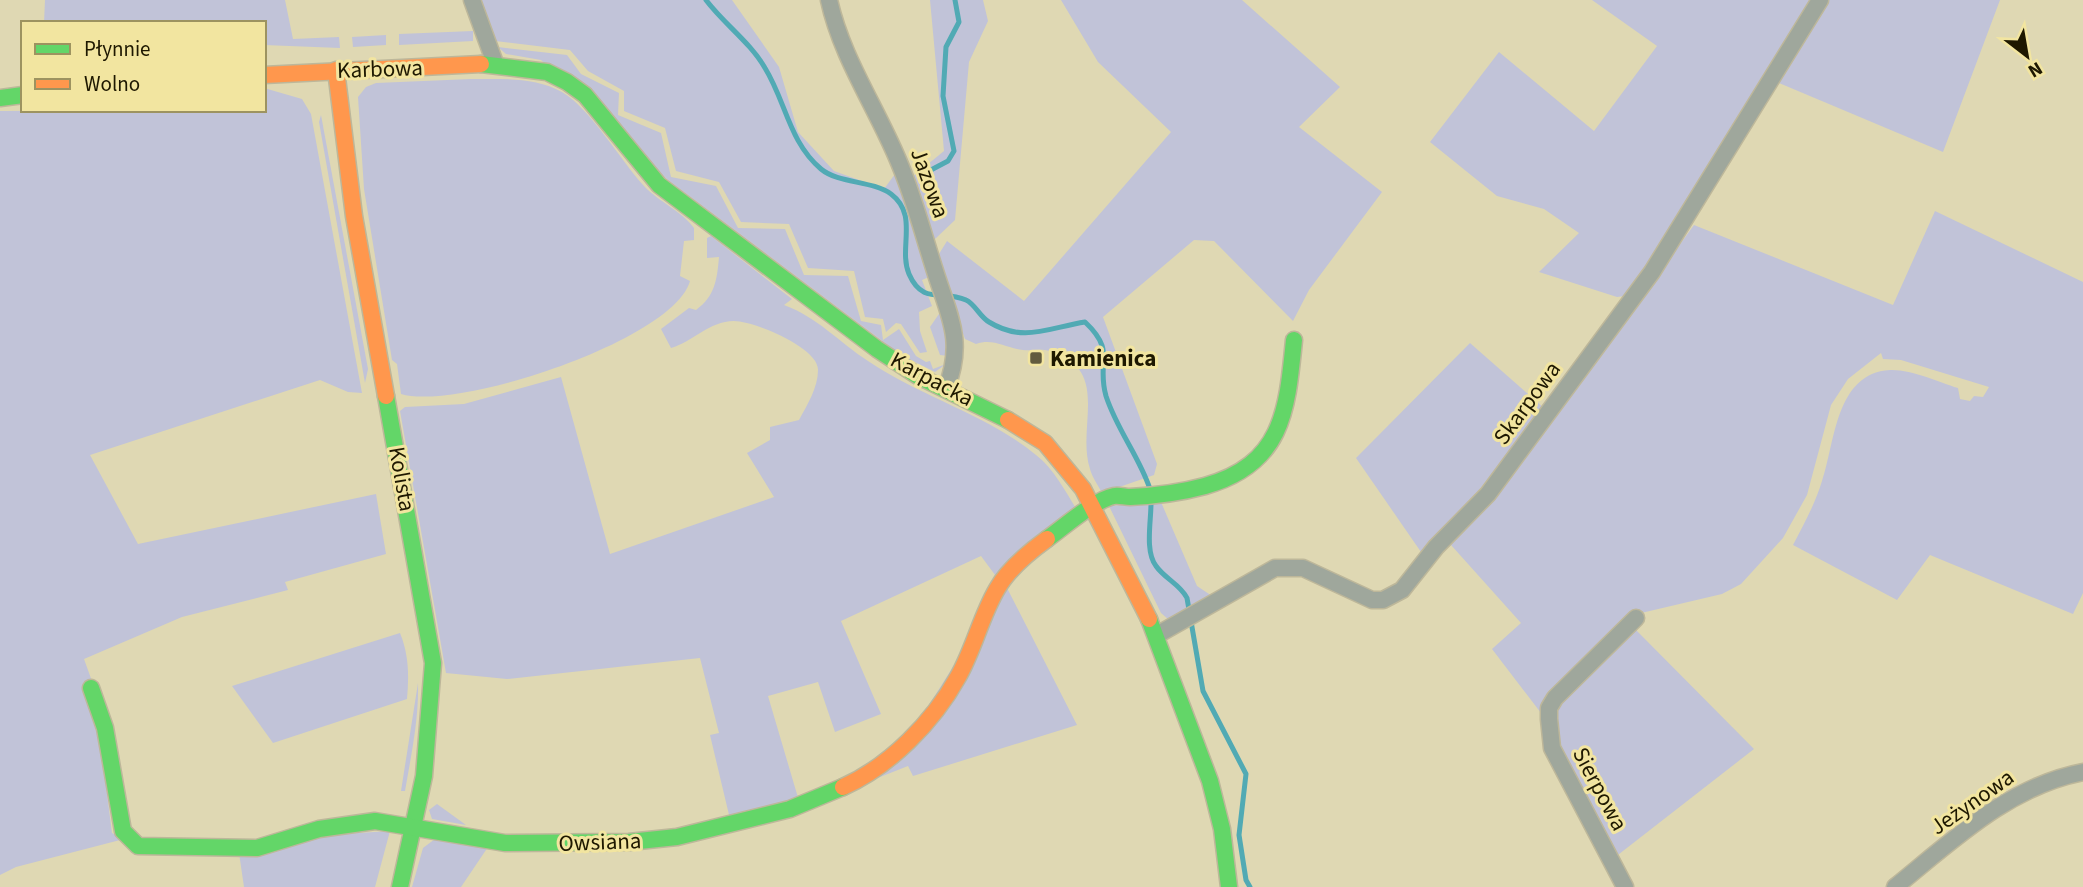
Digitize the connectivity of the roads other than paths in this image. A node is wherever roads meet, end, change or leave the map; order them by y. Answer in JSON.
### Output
{"nodes":[{"id":1,"x":472,"y":0,"type":"edge"},
{"id":2,"x":829,"y":0,"type":"edge"},
{"id":3,"x":1820,"y":0,"type":"edge"},
{"id":4,"x":495,"y":64,"type":"junction"},
{"id":5,"x":336,"y":71,"type":"junction"},
{"id":6,"x":266,"y":75,"type":"edge"},
{"id":7,"x":21,"y":95,"type":"edge"},
{"id":8,"x":0,"y":98,"type":"edge"},
{"id":9,"x":1294,"y":340,"type":"dead end"},
{"id":10,"x":946,"y":389,"type":"junction"},
{"id":11,"x":1093,"y":507,"type":"junction"},
{"id":12,"x":1636,"y":618,"type":"dead end"},
{"id":13,"x":1157,"y":635,"type":"junction"},
{"id":14,"x":91,"y":688,"type":"dead end"},
{"id":15,"x":2083,"y":772,"type":"edge"},
{"id":16,"x":414,"y":827,"type":"junction"},
{"id":17,"x":400,"y":887,"type":"edge"},
{"id":18,"x":1229,"y":887,"type":"edge"},
{"id":19,"x":1625,"y":887,"type":"edge"},
{"id":20,"x":1895,"y":887,"type":"edge"}],
"edges":[{"from":1,"to":4,"type":"street"},
{"from":2,"to":10,"type":"street","name":"Jazowa"},
{"from":3,"to":13,"type":"street","name":"Skarpowa"},
{"from":4,"to":5,"type":"street","name":"Karbowa"},
{"from":4,"to":10,"type":"street","name":"Karpacka"},
{"from":5,"to":6,"type":"street","name":"Karbowa"},
{"from":5,"to":16,"type":"street","name":"Kolista"},
{"from":7,"to":8,"type":"street"},
{"from":9,"to":11,"type":"street","name":"Owsiana"},
{"from":10,"to":11,"type":"street","name":"Karpacka"},
{"from":11,"to":13,"type":"street","name":"Karpacka"},
{"from":11,"to":16,"type":"street","name":"Owsiana"},
{"from":12,"to":19,"type":"street","name":"Sierpowa"},
{"from":13,"to":18,"type":"street","name":"Karpacka"},
{"from":14,"to":16,"type":"street","name":"Owsiana"},
{"from":15,"to":20,"type":"street","name":"Jeżynowa"},
{"from":16,"to":17,"type":"street","name":"Kolista"}]}
